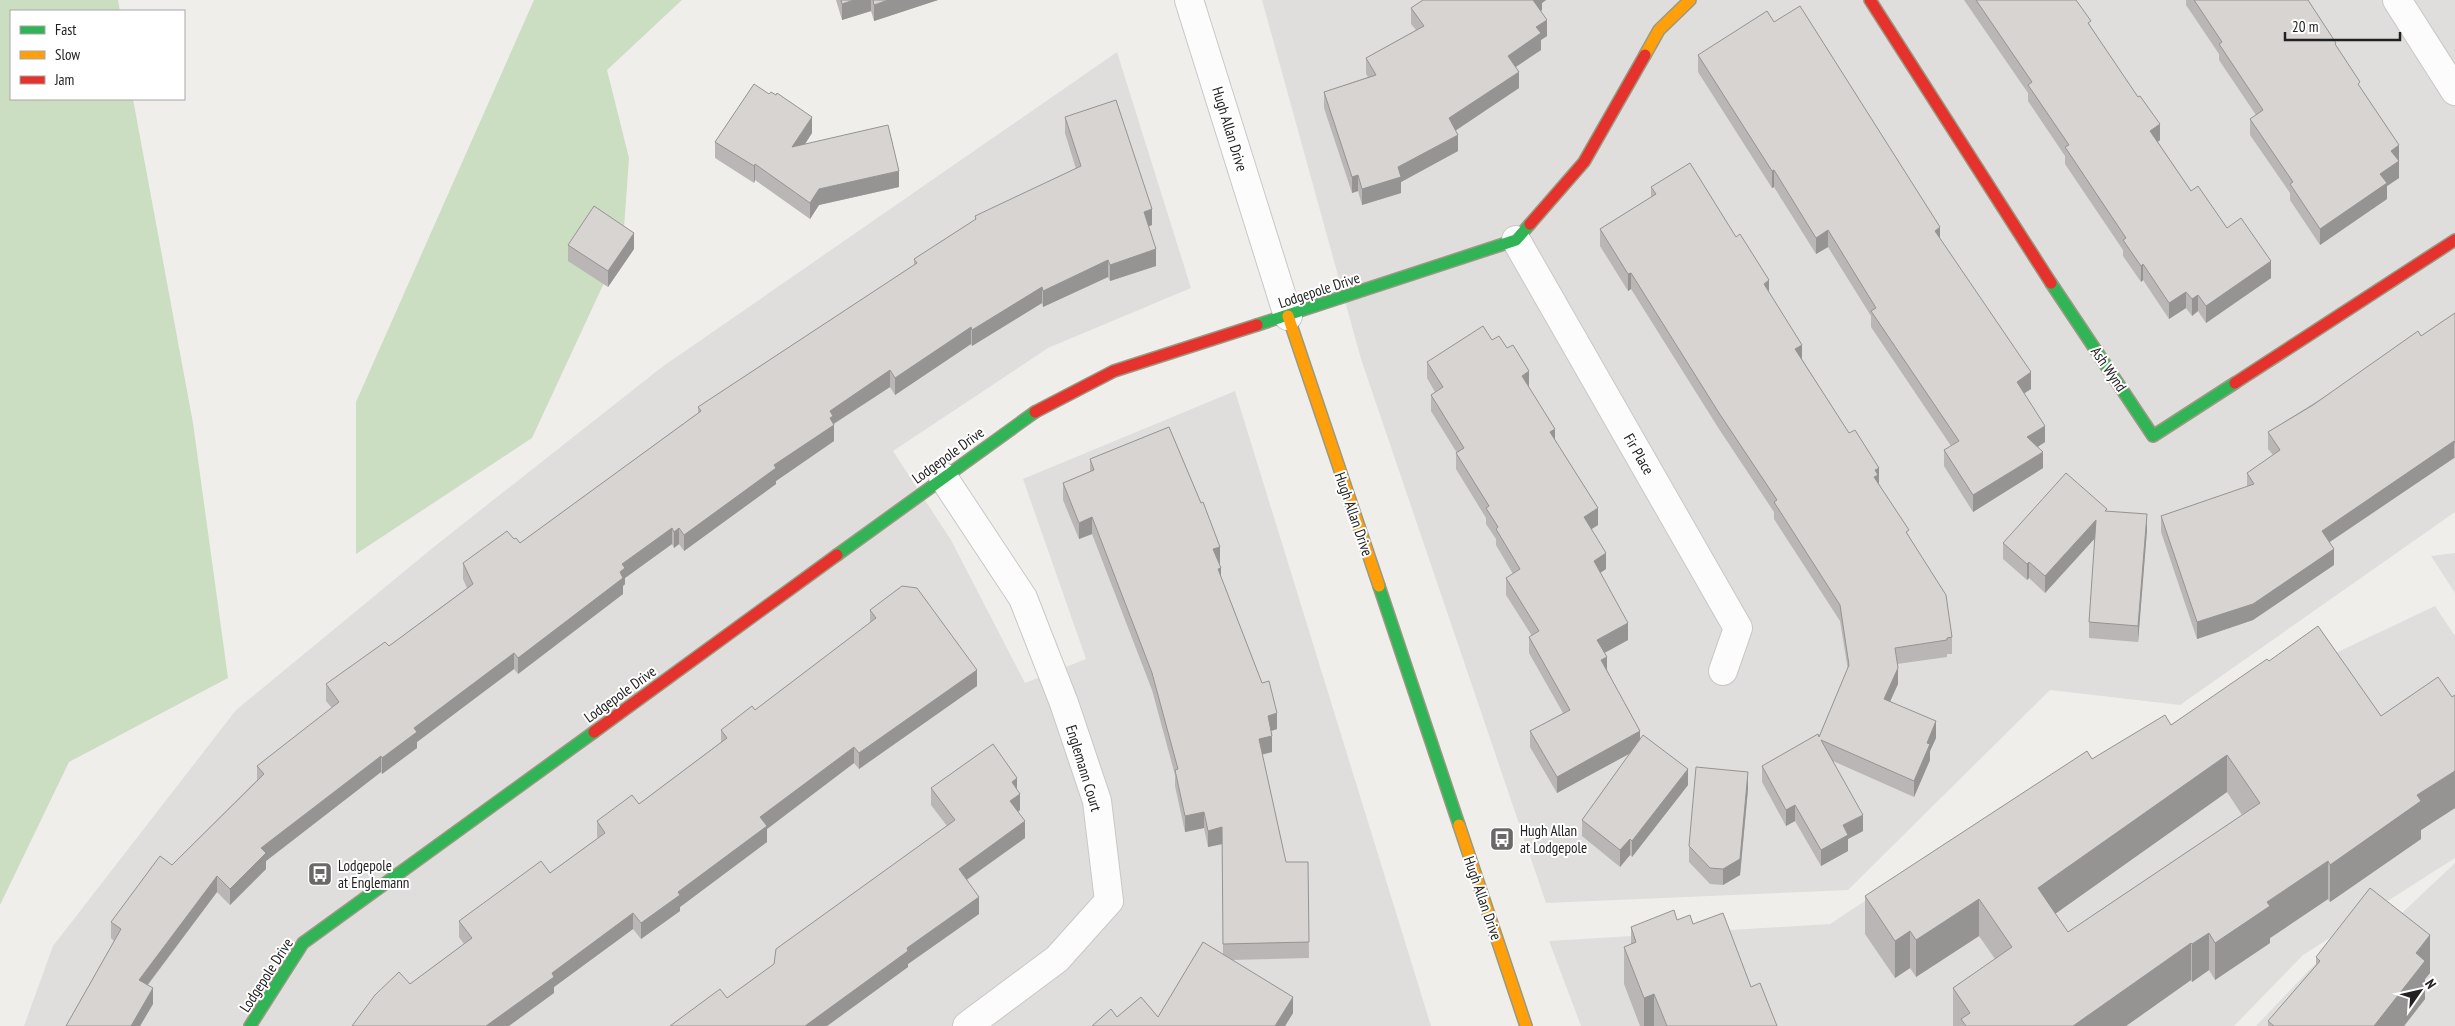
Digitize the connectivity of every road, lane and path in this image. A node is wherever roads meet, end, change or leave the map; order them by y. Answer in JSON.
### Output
{"nodes":[{"id":1,"x":1189,"y":0,"type":"edge"},
{"id":2,"x":1690,"y":0,"type":"edge"},
{"id":3,"x":1870,"y":0,"type":"edge"},
{"id":4,"x":2396,"y":0,"type":"edge"},
{"id":5,"x":2455,"y":91,"type":"edge"},
{"id":6,"x":1516,"y":240,"type":"junction"},
{"id":7,"x":2455,"y":240,"type":"edge"},
{"id":8,"x":1288,"y":316,"type":"junction"},
{"id":9,"x":943,"y":477,"type":"junction"},
{"id":10,"x":1723,"y":672,"type":"dead end"},
{"id":11,"x":250,"y":1026,"type":"edge"},
{"id":12,"x":967,"y":1026,"type":"edge"},
{"id":13,"x":1526,"y":1026,"type":"edge"}],
"edges":[{"from":1,"to":8,"type":"street","name":"Hugh Allan Drive"},
{"from":2,"to":6,"type":"street"},
{"from":3,"to":7,"type":"street","name":"Ash Wynd"},
{"from":4,"to":5,"type":"street"},
{"from":6,"to":8,"type":"street","name":"Lodgepole Drive"},
{"from":6,"to":10,"type":"street","name":"Fir Place"},
{"from":8,"to":9,"type":"street","name":"Lodgepole Drive"},
{"from":8,"to":13,"type":"street","name":"Hugh Allan Drive"},
{"from":9,"to":11,"type":"street","name":"Lodgepole Drive"},
{"from":9,"to":12,"type":"street","name":"Englemann Court"}]}
